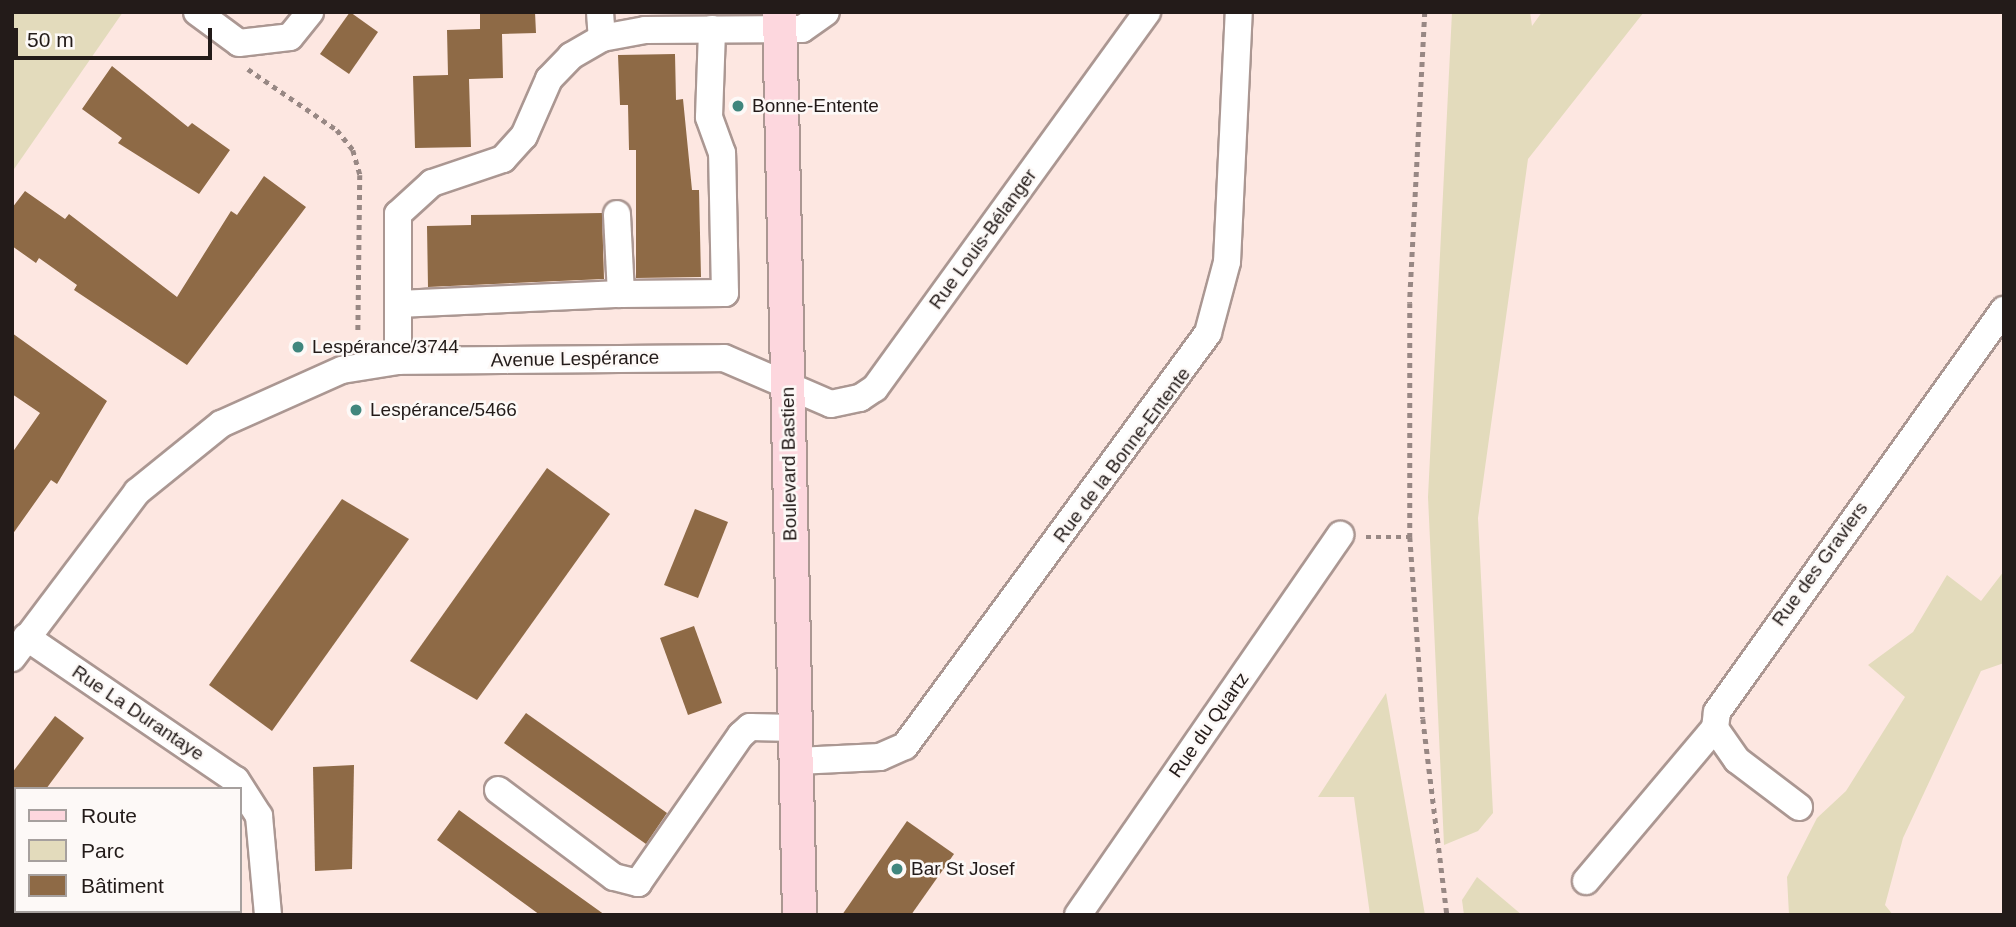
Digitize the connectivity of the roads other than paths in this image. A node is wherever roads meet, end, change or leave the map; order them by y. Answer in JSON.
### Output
{"nodes":[{"id":1,"x":197,"y":12,"type":"edge"},
{"id":2,"x":310,"y":12,"type":"edge"},
{"id":3,"x":826,"y":12,"type":"edge"},
{"id":4,"x":1147,"y":12,"type":"edge"},
{"id":5,"x":1239,"y":12,"type":"edge"},
{"id":6,"x":779,"y":20,"type":"edge"},
{"id":7,"x":601,"y":25,"type":"edge"},
{"id":8,"x":712,"y":29,"type":"junction"},
{"id":9,"x":617,"y":214,"type":"dead end"},
{"id":10,"x":621,"y":294,"type":"junction"},
{"id":11,"x":398,"y":304,"type":"junction"},
{"id":12,"x":2004,"y":310,"type":"edge"},
{"id":13,"x":398,"y":361,"type":"junction"},
{"id":14,"x":787,"y":388,"type":"junction"},
{"id":15,"x":1340,"y":534,"type":"dead end"},
{"id":16,"x":19,"y":647,"type":"edge"},
{"id":17,"x":795,"y":728,"type":"junction"},
{"id":18,"x":1715,"y":729,"type":"junction"},
{"id":19,"x":797,"y":761,"type":"junction"},
{"id":20,"x":240,"y":787,"type":"edge"},
{"id":21,"x":242,"y":789,"type":"edge"},
{"id":22,"x":498,"y":790,"type":"dead end"},
{"id":23,"x":1799,"y":807,"type":"dead end"},
{"id":24,"x":1586,"y":881,"type":"dead end"},
{"id":25,"x":268,"y":915,"type":"edge"},
{"id":26,"x":799,"y":915,"type":"edge"},
{"id":27,"x":1078,"y":915,"type":"edge"}],
"edges":[{"from":1,"to":2,"type":"street"},
{"from":3,"to":6,"type":"street"},
{"from":4,"to":14,"type":"street","name":"Rue Louis-Bélanger"},
{"from":5,"to":19,"type":"street","name":"Rue de la Bonne-Entente"},
{"from":6,"to":8,"type":"street"},
{"from":6,"to":14,"type":"main road","name":"Boulevard Bastien"},
{"from":7,"to":8,"type":"street"},
{"from":7,"to":11,"type":"street"},
{"from":8,"to":10,"type":"street"},
{"from":9,"to":10,"type":"street"},
{"from":10,"to":11,"type":"street"},
{"from":11,"to":13,"type":"street"},
{"from":12,"to":18,"type":"street","name":"Rue des Graviers"},
{"from":13,"to":14,"type":"street","name":"Avenue Lespérance"},
{"from":13,"to":16,"type":"street","name":"Avenue Lespérance"},
{"from":14,"to":17,"type":"main road","name":"Boulevard Bastien"},
{"from":15,"to":27,"type":"street","name":"Rue du Quartz"},
{"from":16,"to":20,"type":"street","name":"Rue La Durantaye"},
{"from":17,"to":19,"type":"main road","name":"Boulevard Bastien"},
{"from":17,"to":22,"type":"street"},
{"from":18,"to":23,"type":"street"},
{"from":18,"to":24,"type":"street"},
{"from":19,"to":26,"type":"main road","name":"Boulevard Bastien"},
{"from":21,"to":25,"type":"street","name":"Rue La Durantaye"}]}
